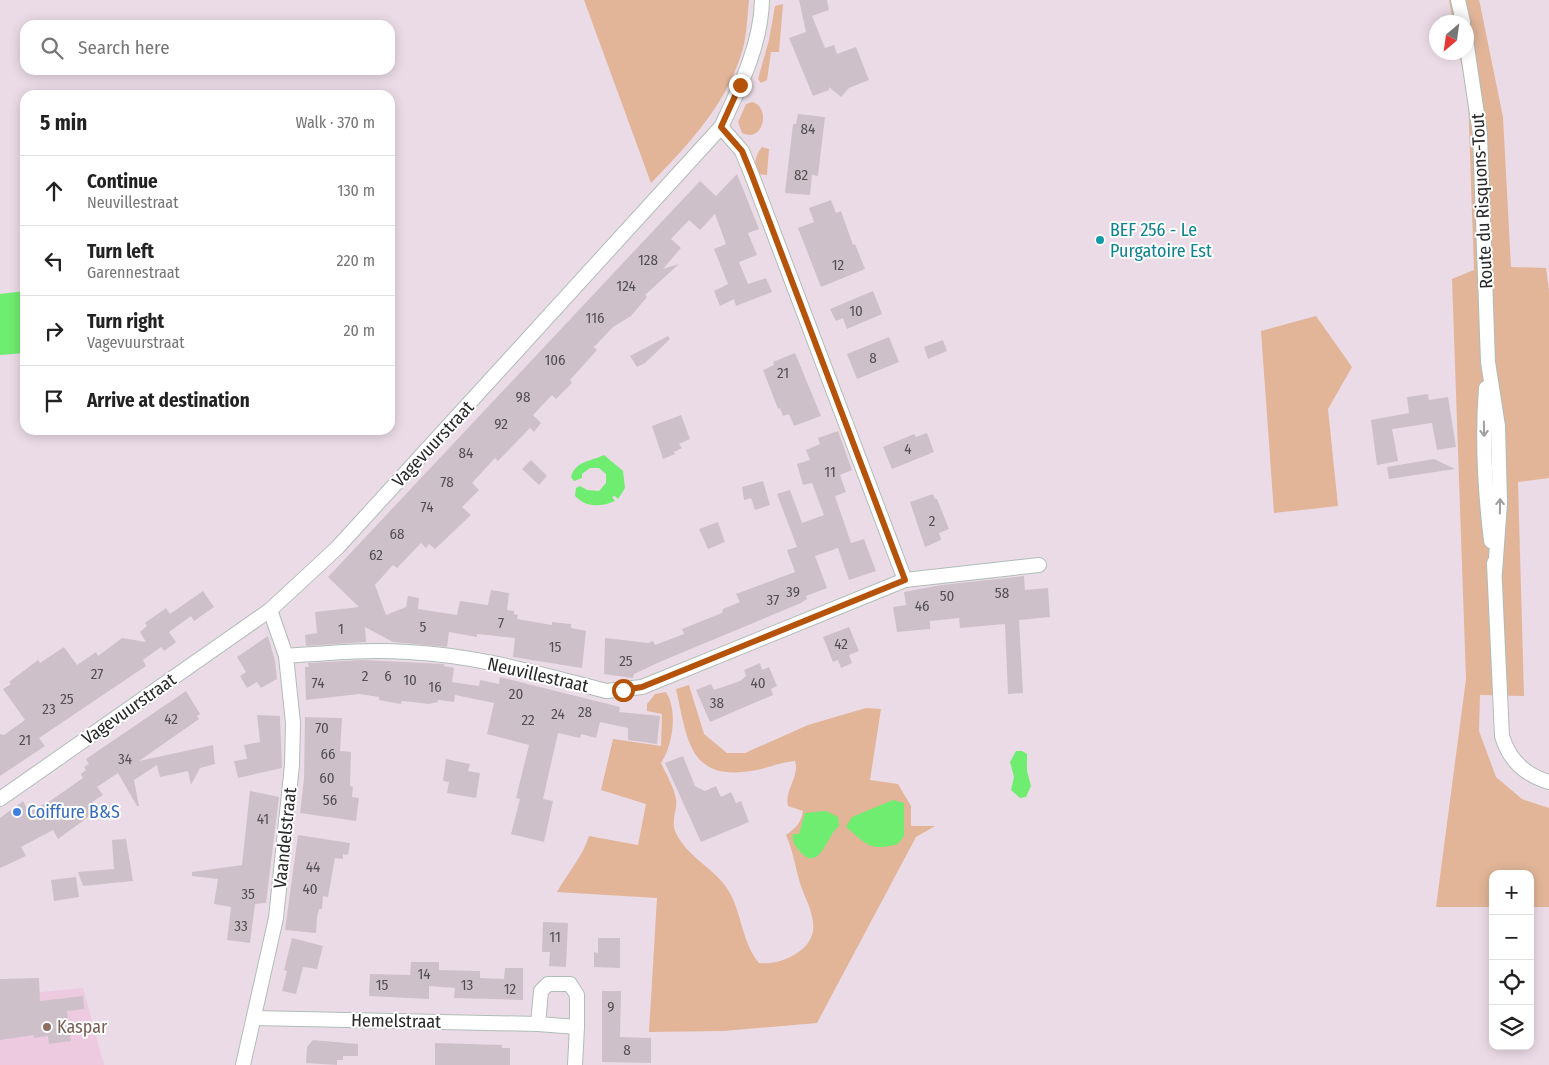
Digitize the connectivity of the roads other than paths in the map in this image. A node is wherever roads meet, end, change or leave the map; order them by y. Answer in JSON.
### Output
{"nodes":[{"id":1,"x":762,"y":0,"type":"edge"},
{"id":2,"x":1458,"y":0,"type":"edge"},
{"id":3,"x":1461,"y":15,"type":"edge"},
{"id":4,"x":1469,"y":60,"type":"edge"},
{"id":5,"x":721,"y":127,"type":"junction"},
{"id":6,"x":1039,"y":565,"type":"dead end"},
{"id":7,"x":905,"y":580,"type":"junction"},
{"id":8,"x":270,"y":610,"type":"junction"},
{"id":9,"x":286,"y":656,"type":"junction"},
{"id":10,"x":1549,"y":782,"type":"edge"},
{"id":11,"x":0,"y":799,"type":"edge"},
{"id":12,"x":254,"y":1018,"type":"junction"},
{"id":13,"x":538,"y":1024,"type":"junction"},
{"id":14,"x":577,"y":1027,"type":"junction"},
{"id":15,"x":243,"y":1065,"type":"edge"},
{"id":16,"x":575,"y":1065,"type":"edge"}],
"edges":[{"from":1,"to":5,"type":"street","name":"Vagevuurstraat"},
{"from":2,"to":3,"type":"street"},
{"from":4,"to":10,"type":"street","name":"Route du Risquons-Tout"},
{"from":5,"to":7,"type":"street"},
{"from":5,"to":8,"type":"street","name":"Vagevuurstraat"},
{"from":6,"to":7,"type":"street","name":"Neuvillestraat"},
{"from":7,"to":9,"type":"street","name":"Neuvillestraat"},
{"from":8,"to":9,"type":"street","name":"Vaandelstraat"},
{"from":8,"to":11,"type":"street","name":"Vagevuurstraat"},
{"from":9,"to":12,"type":"street","name":"Vaandelstraat"},
{"from":12,"to":13,"type":"street","name":"Hemelstraat"},
{"from":12,"to":15,"type":"street","name":"Vaandelstraat"},
{"from":13,"to":14,"type":"street","name":"Hemelstraat"},
{"from":13,"to":14,"type":"street"},
{"from":14,"to":16,"type":"street"}]}
